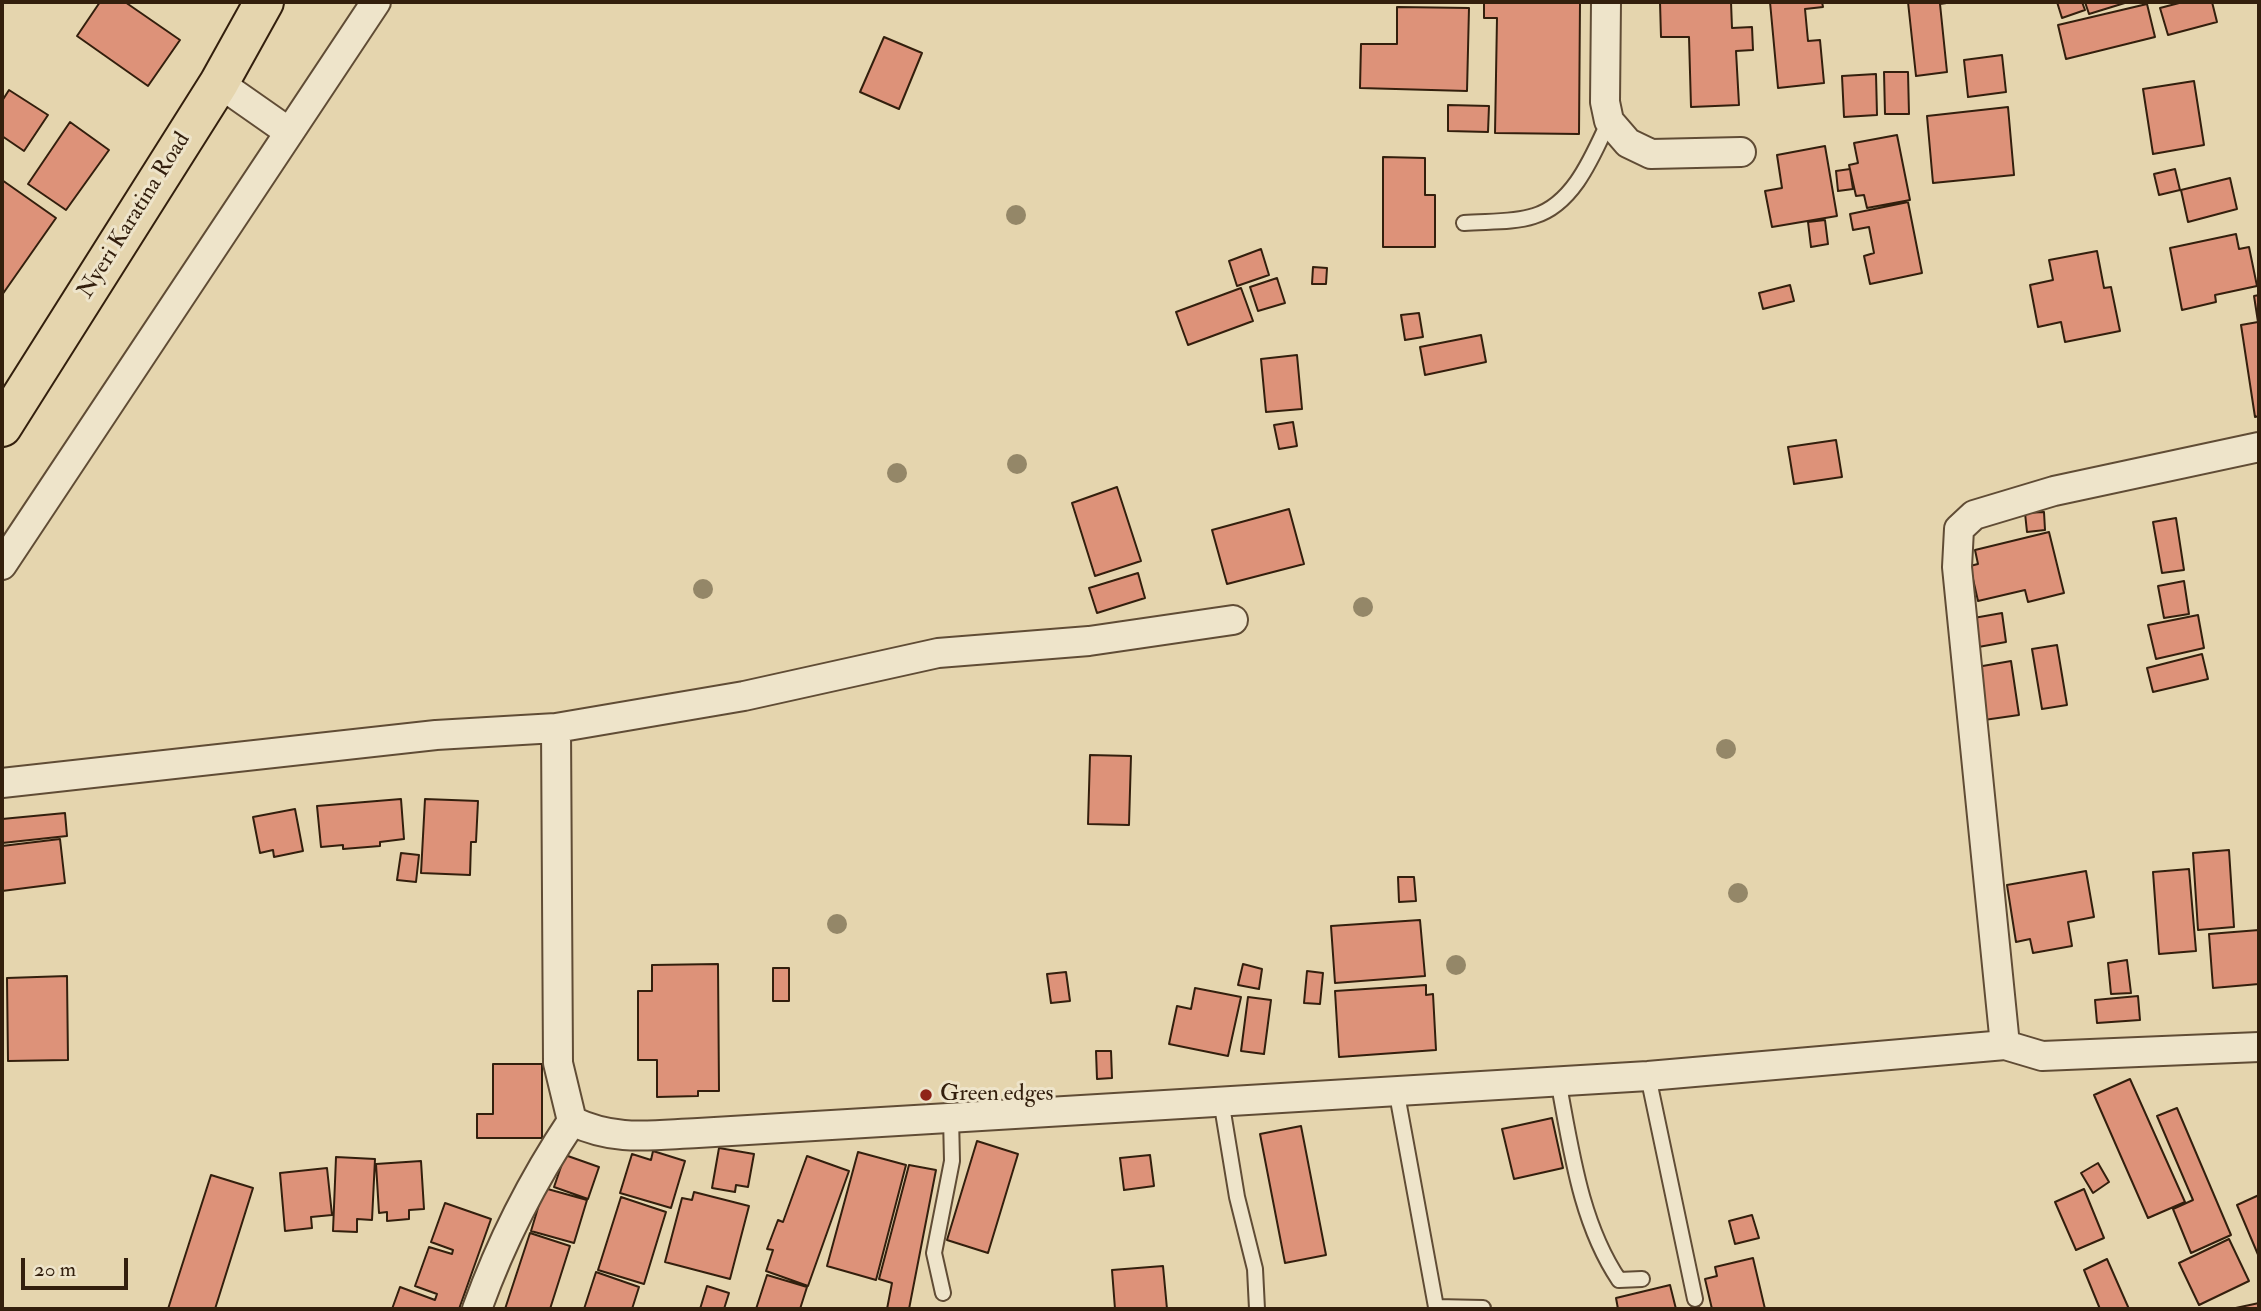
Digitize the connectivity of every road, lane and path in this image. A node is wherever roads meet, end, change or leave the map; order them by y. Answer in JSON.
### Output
{"nodes":[{"id":1,"x":264,"y":2,"type":"edge"},
{"id":2,"x":376,"y":2,"type":"edge"},
{"id":3,"x":1605,"y":2,"type":"edge"},
{"id":4,"x":219,"y":83,"type":"junction"},
{"id":5,"x":1609,"y":121,"type":"junction"},
{"id":6,"x":289,"y":132,"type":"junction"},
{"id":7,"x":1741,"y":152,"type":"dead end"},
{"id":8,"x":1464,"y":223,"type":"dead end"},
{"id":9,"x":2,"y":427,"type":"edge"},
{"id":10,"x":2259,"y":447,"type":"edge"},
{"id":11,"x":2,"y":565,"type":"edge"},
{"id":12,"x":1233,"y":620,"type":"dead end"},
{"id":13,"x":556,"y":728,"type":"junction"},
{"id":14,"x":2,"y":783,"type":"edge"},
{"id":15,"x":2005,"y":1045,"type":"junction"},
{"id":16,"x":2259,"y":1047,"type":"edge"},
{"id":17,"x":1648,"y":1076,"type":"junction"},
{"id":18,"x":1558,"y":1080,"type":"junction"},
{"id":19,"x":1396,"y":1089,"type":"junction"},
{"id":20,"x":1221,"y":1100,"type":"junction"},
{"id":21,"x":951,"y":1117,"type":"junction"},
{"id":22,"x":572,"y":1121,"type":"junction"},
{"id":23,"x":1642,"y":1279,"type":"dead end"},
{"id":24,"x":943,"y":1293,"type":"dead end"},
{"id":25,"x":1695,"y":1299,"type":"dead end"},
{"id":26,"x":1483,"y":1308,"type":"edge"},
{"id":27,"x":477,"y":1309,"type":"edge"},
{"id":28,"x":1257,"y":1309,"type":"edge"}],
"edges":[{"from":1,"to":4,"type":"highway","name":"Nyeri Karatina Road"},
{"from":2,"to":6,"type":"street"},
{"from":3,"to":5,"type":"street"},
{"from":4,"to":6,"type":"street"},
{"from":4,"to":9,"type":"highway","name":"Nyeri Karatina Road"},
{"from":5,"to":7,"type":"street"},
{"from":5,"to":8,"type":"lane"},
{"from":6,"to":11,"type":"street"},
{"from":10,"to":15,"type":"street"},
{"from":12,"to":13,"type":"street"},
{"from":13,"to":14,"type":"street"},
{"from":13,"to":22,"type":"street"},
{"from":15,"to":16,"type":"street"},
{"from":15,"to":17,"type":"street"},
{"from":17,"to":18,"type":"street"},
{"from":17,"to":25,"type":"lane"},
{"from":18,"to":19,"type":"street"},
{"from":18,"to":23,"type":"lane"},
{"from":19,"to":20,"type":"street"},
{"from":19,"to":26,"type":"lane"},
{"from":20,"to":21,"type":"street"},
{"from":20,"to":28,"type":"lane"},
{"from":21,"to":22,"type":"street"},
{"from":21,"to":24,"type":"lane"},
{"from":22,"to":27,"type":"street"}]}
